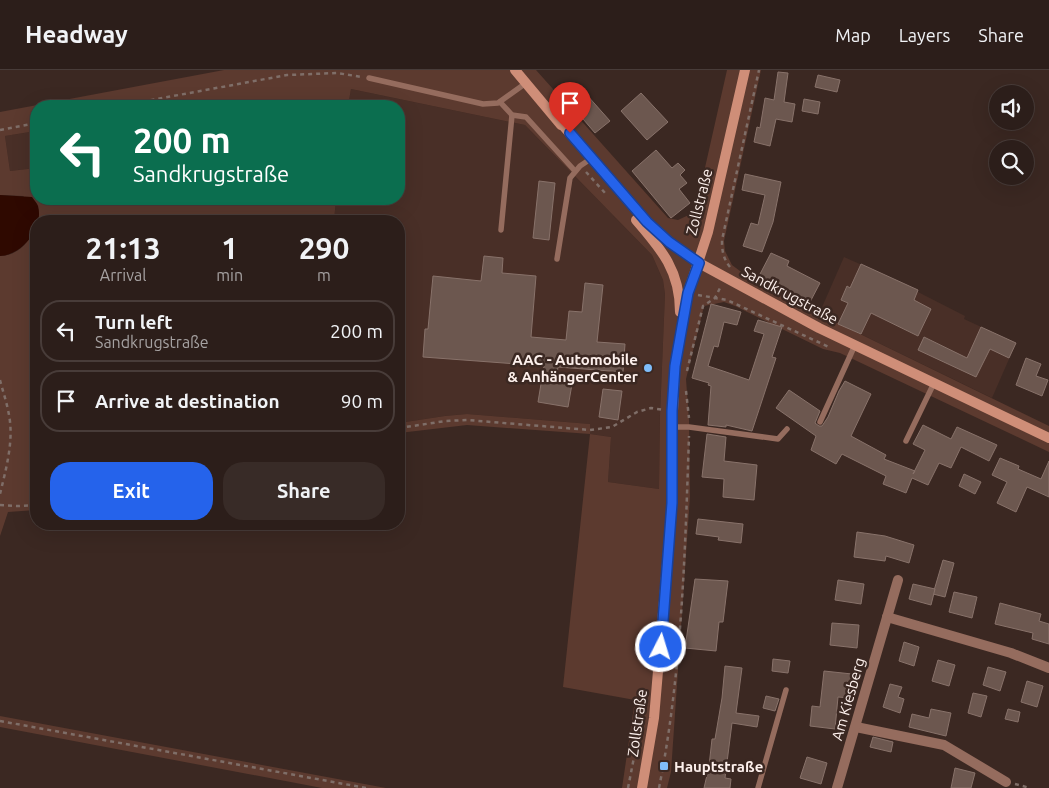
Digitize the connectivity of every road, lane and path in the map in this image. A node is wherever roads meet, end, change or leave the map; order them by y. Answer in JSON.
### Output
{"nodes":[{"id":1,"x":515,"y":70,"type":"edge"},
{"id":2,"x":745,"y":70,"type":"edge"},
{"id":3,"x":758,"y":70,"type":"edge"},
{"id":4,"x":369,"y":78,"type":"joint"},
{"id":5,"x":526,"y":83,"type":"junction"},
{"id":6,"x":152,"y":100,"type":"edge"},
{"id":7,"x":500,"y":102,"type":"junction"},
{"id":8,"x":512,"y":115,"type":"junction"},
{"id":9,"x":30,"y":123,"type":"edge"},
{"id":10,"x":0,"y":130,"type":"edge"},
{"id":11,"x":586,"y":162,"type":"junction"},
{"id":12,"x":575,"y":171,"type":"junction"},
{"id":13,"x":610,"y":198,"type":"dead end"},
{"id":14,"x":501,"y":230,"type":"dead end"},
{"id":15,"x":557,"y":259,"type":"dead end"},
{"id":16,"x":699,"y":263,"type":"junction"},
{"id":17,"x":726,"y":277,"type":"junction"},
{"id":18,"x":715,"y":298,"type":"dead end"},
{"id":19,"x":681,"y":337,"type":"junction"},
{"id":20,"x":855,"y":345,"type":"junction"},
{"id":21,"x":685,"y":378,"type":"dead end"},
{"id":22,"x":0,"y":380,"type":"edge"},
{"id":23,"x":934,"y":383,"type":"junction"},
{"id":24,"x":686,"y":386,"type":"dead end"},
{"id":25,"x":672,"y":411,"type":"junction"},
{"id":26,"x":820,"y":422,"type":"dead end"},
{"id":27,"x":405,"y":427,"type":"edge"},
{"id":28,"x":672,"y":427,"type":"junction"},
{"id":29,"x":689,"y":428,"type":"junction"},
{"id":30,"x":787,"y":429,"type":"dead end"},
{"id":31,"x":1049,"y":438,"type":"edge"},
{"id":32,"x":906,"y":441,"type":"dead end"},
{"id":33,"x":0,"y":494,"type":"edge"},
{"id":34,"x":0,"y":505,"type":"edge"},
{"id":35,"x":30,"y":505,"type":"edge"},
{"id":36,"x":898,"y":580,"type":"dead end"},
{"id":37,"x":887,"y":617,"type":"junction"},
{"id":38,"x":1049,"y":668,"type":"edge"},
{"id":39,"x":786,"y":690,"type":"dead end"},
{"id":40,"x":0,"y":721,"type":"edge"},
{"id":41,"x":856,"y":727,"type":"junction"},
{"id":42,"x":636,"y":747,"type":"dead end"},
{"id":43,"x":1006,"y":782,"type":"dead end"},
{"id":44,"x":366,"y":788,"type":"edge"},
{"id":45,"x":628,"y":788,"type":"edge"},
{"id":46,"x":642,"y":788,"type":"edge"},
{"id":47,"x":659,"y":788,"type":"edge"},
{"id":48,"x":758,"y":788,"type":"edge"},
{"id":49,"x":837,"y":788,"type":"edge"}],
"edges":[{"from":1,"to":5,"type":"street","name":"Sandkrugstraße"},
{"from":2,"to":16,"type":"street","name":"Zollstraße"},
{"from":3,"to":17,"type":"path"},
{"from":4,"to":6,"type":"path"},
{"from":4,"to":7,"type":"lane"},
{"from":5,"to":7,"type":"lane"},
{"from":5,"to":11,"type":"street","name":"Sandkrugstraße"},
{"from":7,"to":8,"type":"lane"},
{"from":8,"to":12,"type":"lane"},
{"from":8,"to":14,"type":"lane"},
{"from":9,"to":10,"type":"path"},
{"from":11,"to":12,"type":"lane"},
{"from":11,"to":13,"type":"path"},
{"from":11,"to":16,"type":"street","name":"Sandkrugstraße"},
{"from":11,"to":19,"type":"street"},
{"from":12,"to":15,"type":"lane"},
{"from":16,"to":17,"type":"street","name":"Sandkrugstraße"},
{"from":16,"to":19,"type":"street","name":"Zollstraße"},
{"from":17,"to":20,"type":"street","name":"Sandkrugstraße"},
{"from":18,"to":21,"type":"path"},
{"from":19,"to":25,"type":"street","name":"Zollstraße"},
{"from":20,"to":23,"type":"street","name":"Sandkrugstraße"},
{"from":20,"to":26,"type":"lane"},
{"from":22,"to":33,"type":"path"},
{"from":23,"to":31,"type":"street","name":"Sandkrugstraße"},
{"from":23,"to":32,"type":"lane"},
{"from":24,"to":29,"type":"path"},
{"from":25,"to":27,"type":"path"},
{"from":25,"to":28,"type":"street","name":"Zollstraße"},
{"from":28,"to":29,"type":"lane"},
{"from":28,"to":46,"type":"street","name":"Zollstraße"},
{"from":29,"to":30,"type":"lane"},
{"from":29,"to":47,"type":"path"},
{"from":34,"to":35,"type":"path"},
{"from":36,"to":37,"type":"street","name":"Am Kiesberg"},
{"from":37,"to":38,"type":"street"},
{"from":37,"to":41,"type":"street","name":"Am Kiesberg"},
{"from":39,"to":48,"type":"lane"},
{"from":40,"to":44,"type":"path"},
{"from":41,"to":43,"type":"street"},
{"from":41,"to":49,"type":"street","name":"Am Kiesberg"},
{"from":42,"to":45,"type":"path"}]}
